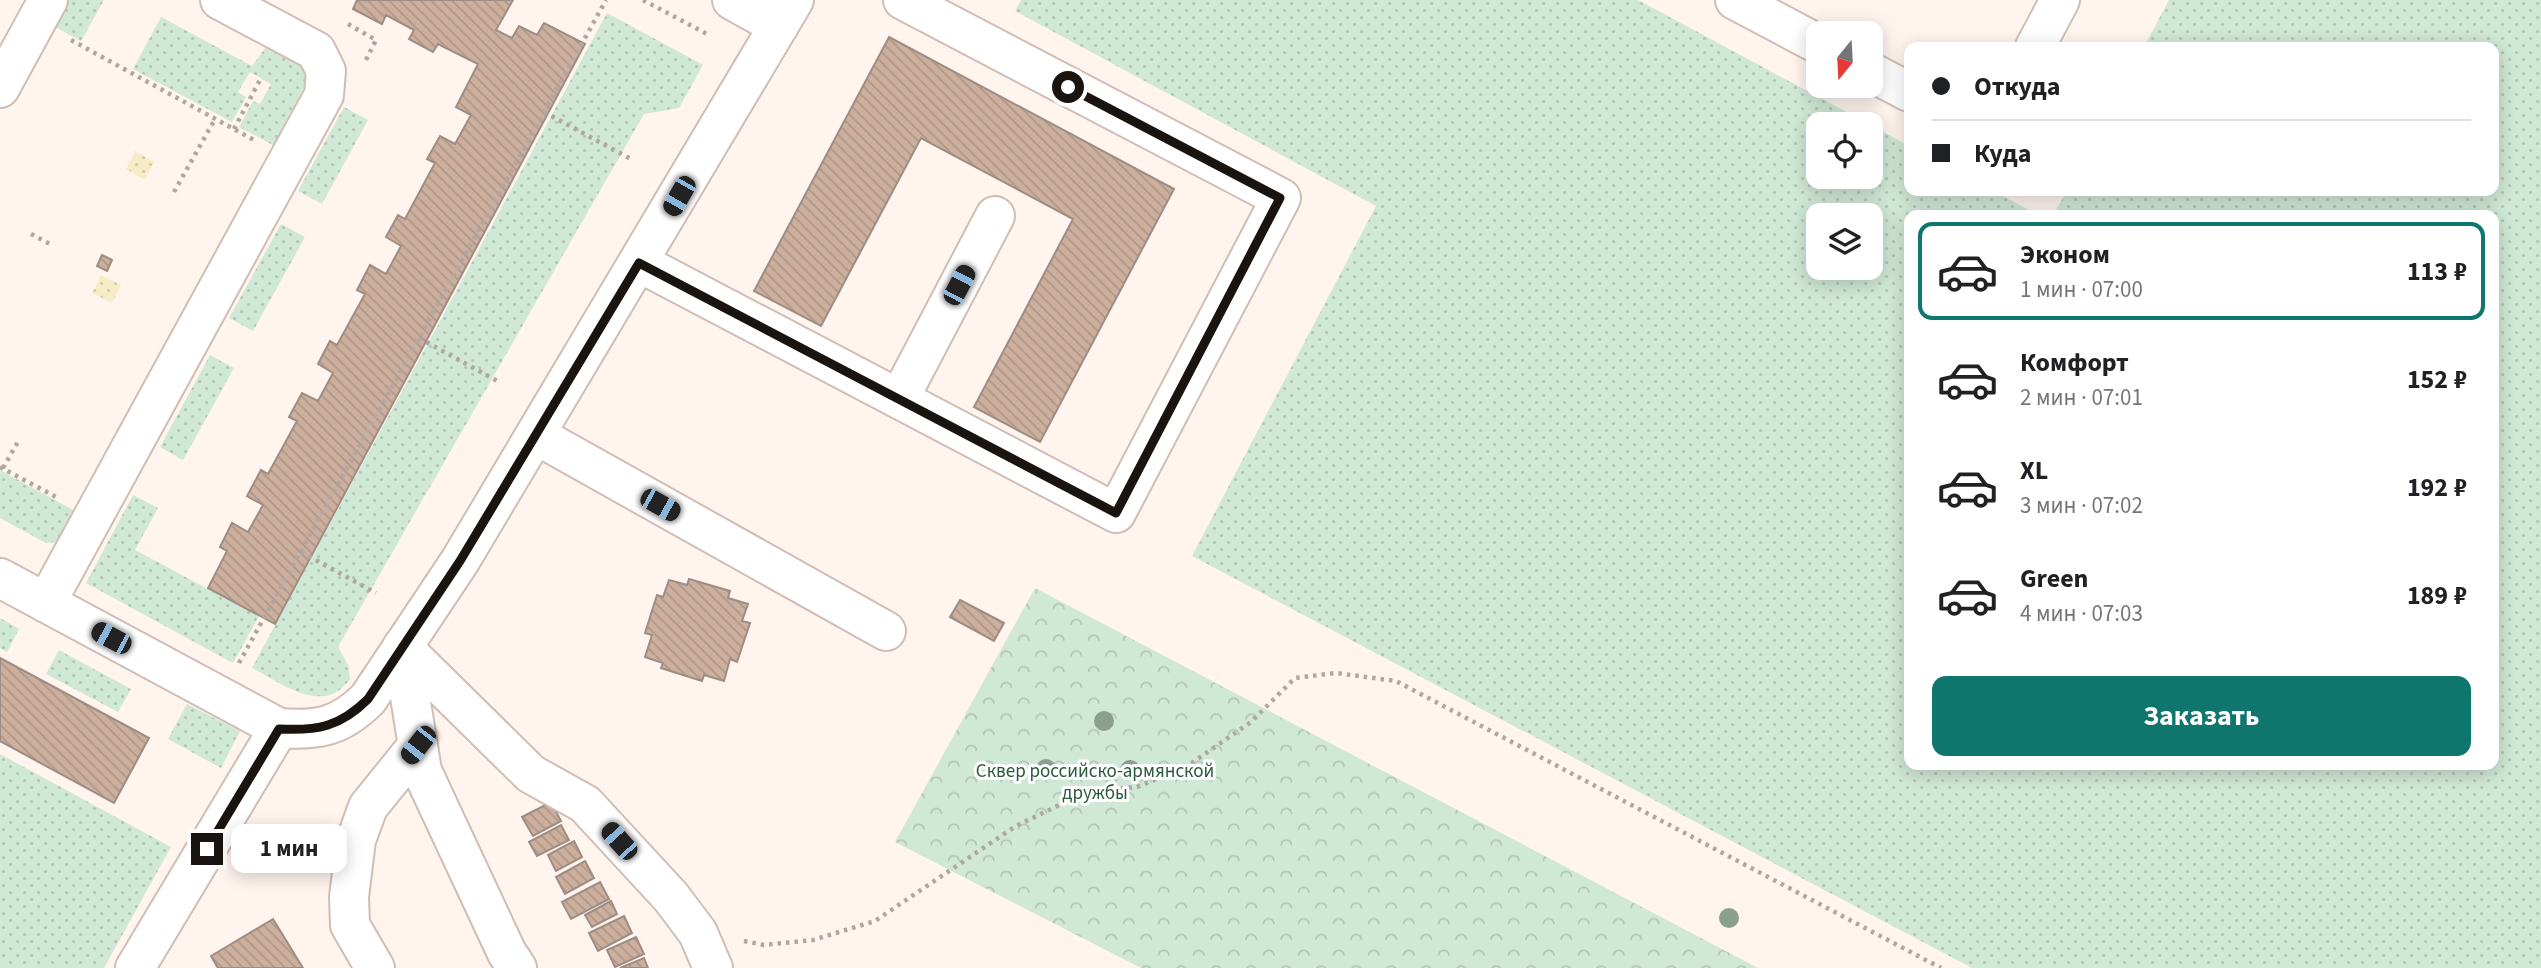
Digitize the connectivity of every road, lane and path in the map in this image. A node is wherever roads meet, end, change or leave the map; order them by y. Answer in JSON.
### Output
{"nodes":[{"id":1,"x":220,"y":0,"type":"edge"},
{"id":2,"x":606,"y":0,"type":"edge"},
{"id":3,"x":643,"y":0,"type":"edge"},
{"id":4,"x":732,"y":0,"type":"edge"},
{"id":5,"x":903,"y":0,"type":"edge"},
{"id":6,"x":1735,"y":0,"type":"edge"},
{"id":7,"x":2060,"y":0,"type":"edge"},
{"id":8,"x":654,"y":2,"type":"edge"},
{"id":9,"x":42,"y":11,"type":"edge"},
{"id":10,"x":786,"y":13,"type":"edge"},
{"id":11,"x":1806,"y":38,"type":"edge"},
{"id":12,"x":2038,"y":42,"type":"edge"},
{"id":13,"x":758,"y":62,"type":"junction"},
{"id":14,"x":261,"y":78,"type":"dead end"},
{"id":15,"x":1883,"y":78,"type":"edge"},
{"id":16,"x":0,"y":88,"type":"edge"},
{"id":17,"x":1904,"y":89,"type":"edge"},
{"id":18,"x":544,"y":112,"type":"junction"},
{"id":19,"x":215,"y":119,"type":"junction"},
{"id":20,"x":234,"y":129,"type":"junction"},
{"id":21,"x":289,"y":159,"type":"junction"},
{"id":22,"x":631,"y":159,"type":"dead end"},
{"id":23,"x":174,"y":192,"type":"dead end"},
{"id":24,"x":996,"y":216,"type":"dead end"},
{"id":25,"x":31,"y":234,"type":"dead end"},
{"id":26,"x":50,"y":244,"type":"dead end"},
{"id":27,"x":639,"y":263,"type":"junction"},
{"id":28,"x":419,"y":338,"type":"junction"},
{"id":29,"x":499,"y":382,"type":"dead end"},
{"id":30,"x":899,"y":399,"type":"junction"},
{"id":31,"x":536,"y":435,"type":"junction"},
{"id":32,"x":19,"y":440,"type":"dead end"},
{"id":33,"x":3,"y":468,"type":"dead end"},
{"id":34,"x":301,"y":552,"type":"junction"},
{"id":35,"x":0,"y":578,"type":"edge"},
{"id":36,"x":376,"y":593,"type":"dead end"},
{"id":37,"x":46,"y":603,"type":"junction"},
{"id":38,"x":886,"y":631,"type":"dead end"},
{"id":39,"x":402,"y":647,"type":"junction"},
{"id":40,"x":221,"y":697,"type":"junction"},
{"id":41,"x":279,"y":729,"type":"junction"},
{"id":42,"x":418,"y":745,"type":"junction"},
{"id":43,"x":698,"y":933,"type":"junction"},
{"id":44,"x":135,"y":968,"type":"edge"},
{"id":45,"x":376,"y":968,"type":"edge"},
{"id":46,"x":517,"y":968,"type":"edge"},
{"id":47,"x":713,"y":968,"type":"edge"},
{"id":48,"x":1941,"y":968,"type":"edge"}],
"edges":[{"from":1,"to":21,"type":"street"},
{"from":2,"to":18,"type":"path"},
{"from":3,"to":8,"type":"path"},
{"from":4,"to":10,"type":"street"},
{"from":5,"to":30,"type":"street"},
{"from":6,"to":11,"type":"street"},
{"from":7,"to":12,"type":"street"},
{"from":8,"to":13,"type":"path"},
{"from":9,"to":16,"type":"street"},
{"from":9,"to":19,"type":"path"},
{"from":10,"to":13,"type":"street"},
{"from":13,"to":27,"type":"street"},
{"from":14,"to":20,"type":"path"},
{"from":15,"to":17,"type":"street"},
{"from":18,"to":22,"type":"path"},
{"from":18,"to":28,"type":"path"},
{"from":19,"to":20,"type":"path"},
{"from":19,"to":23,"type":"path"},
{"from":20,"to":21,"type":"path"},
{"from":21,"to":37,"type":"street"},
{"from":24,"to":30,"type":"street"},
{"from":25,"to":26,"type":"path"},
{"from":27,"to":30,"type":"street"},
{"from":27,"to":31,"type":"street"},
{"from":28,"to":29,"type":"path"},
{"from":28,"to":34,"type":"path"},
{"from":31,"to":38,"type":"street"},
{"from":31,"to":39,"type":"street"},
{"from":32,"to":33,"type":"path"},
{"from":34,"to":36,"type":"path"},
{"from":34,"to":40,"type":"path"},
{"from":35,"to":37,"type":"street"},
{"from":37,"to":40,"type":"street"},
{"from":39,"to":41,"type":"street"},
{"from":39,"to":42,"type":"street"},
{"from":39,"to":43,"type":"street"},
{"from":40,"to":41,"type":"street"},
{"from":41,"to":44,"type":"street"},
{"from":42,"to":45,"type":"street"},
{"from":42,"to":46,"type":"street"},
{"from":43,"to":47,"type":"street"},
{"from":43,"to":48,"type":"path"}]}
